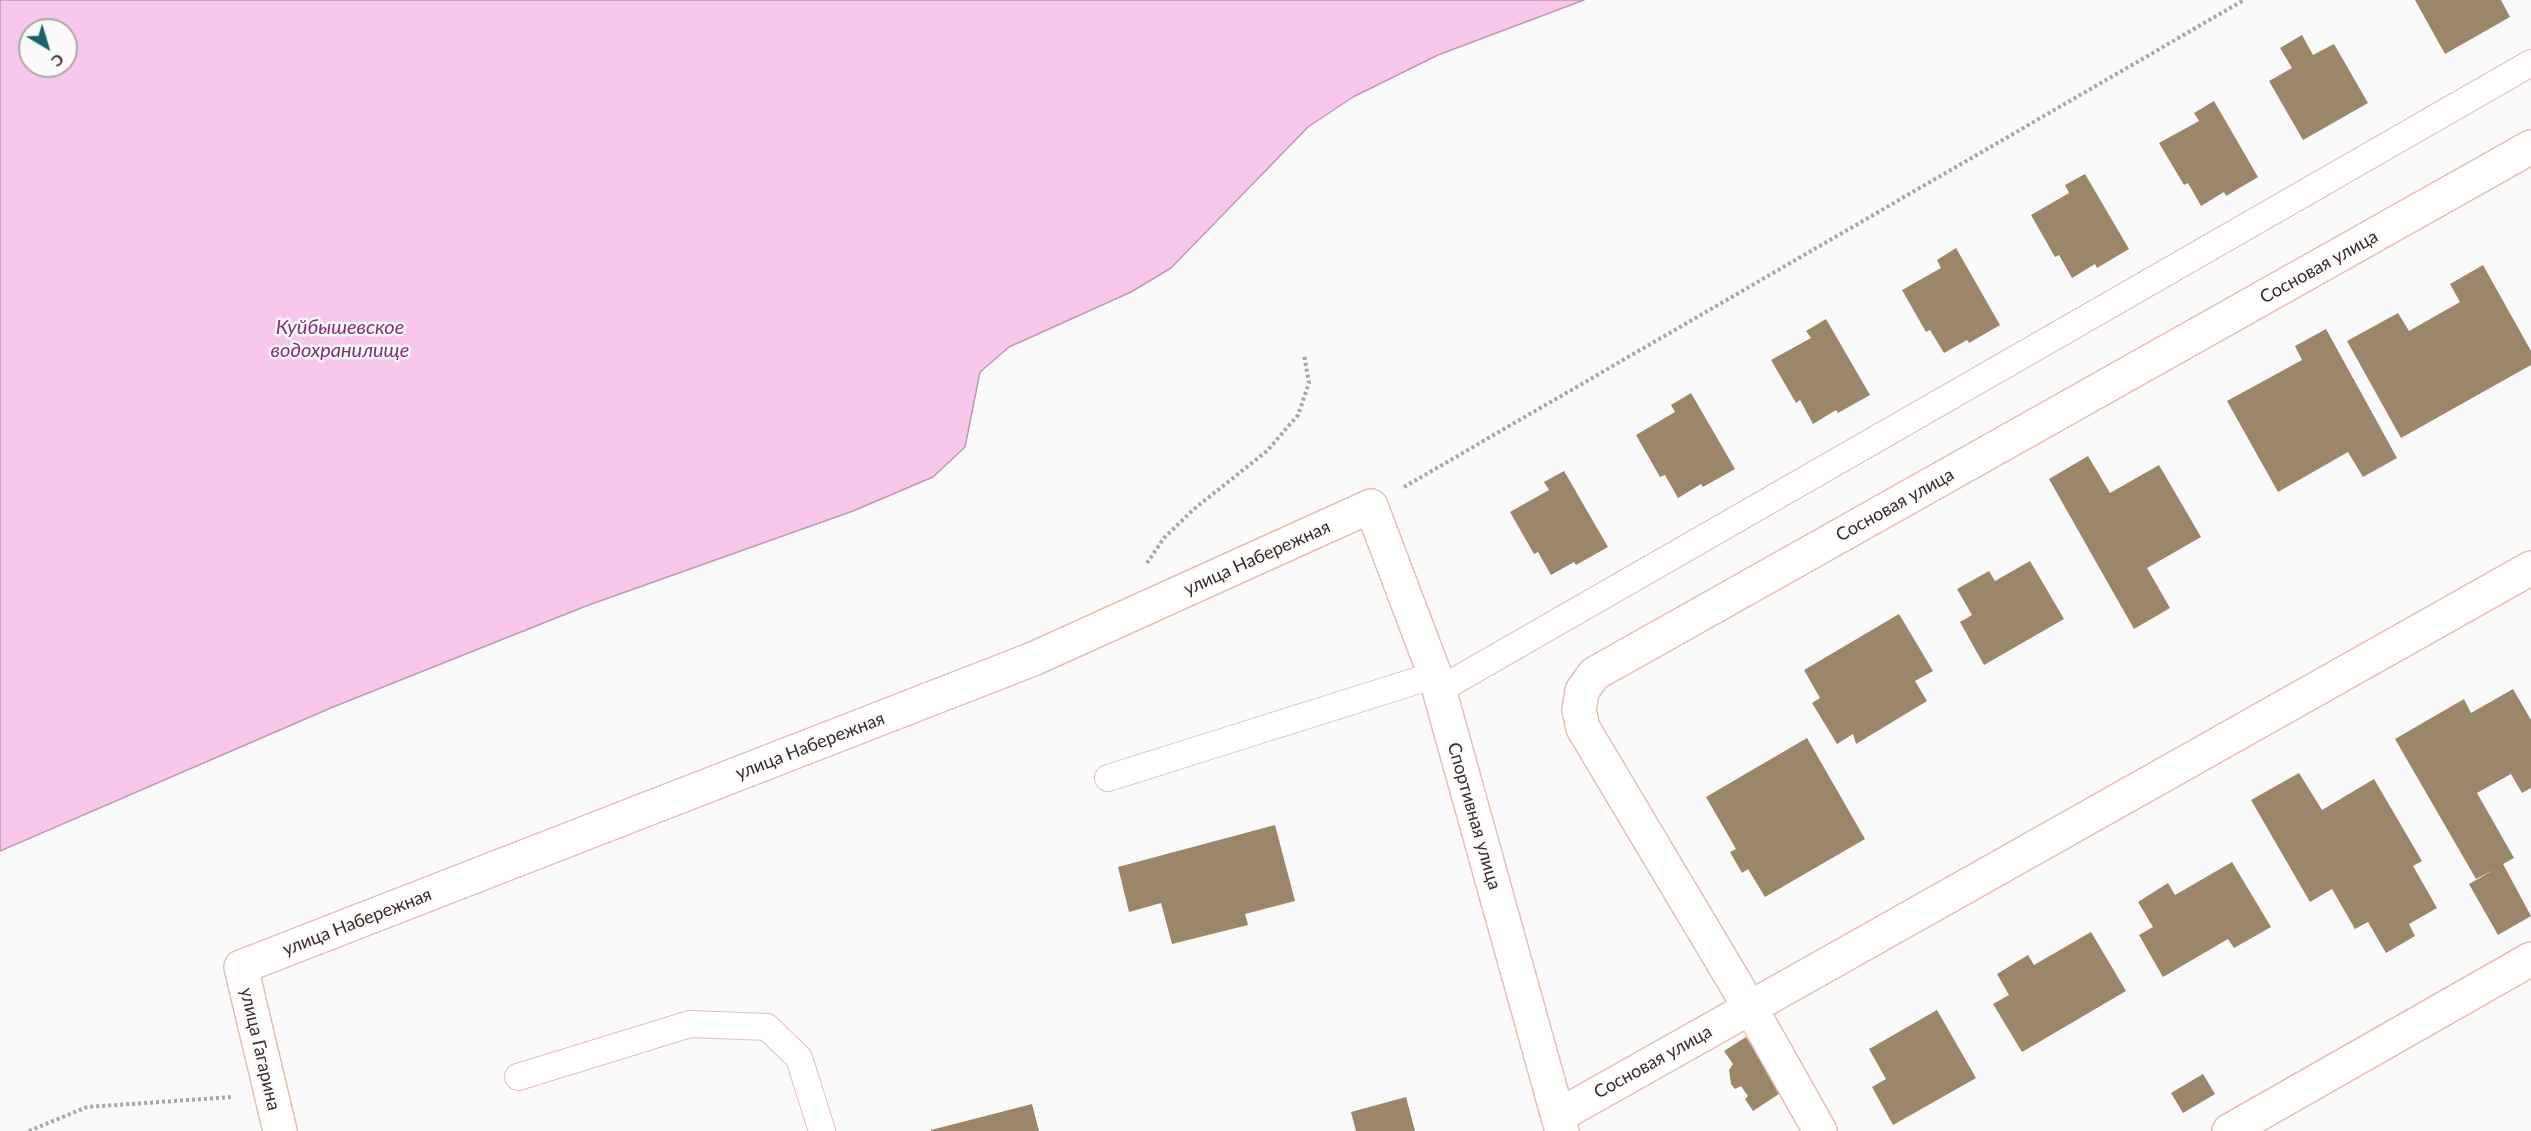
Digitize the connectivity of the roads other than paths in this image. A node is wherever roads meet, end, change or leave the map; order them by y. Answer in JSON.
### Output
{"nodes":[{"id":1,"x":2531,"y":63,"type":"edge"},
{"id":2,"x":2531,"y":147,"type":"edge"},
{"id":3,"x":1371,"y":506,"type":"joint"},
{"id":4,"x":2531,"y":568,"type":"edge"},
{"id":5,"x":1437,"y":682,"type":"junction"},
{"id":6,"x":1108,"y":778,"type":"dead end"},
{"id":7,"x":2531,"y":959,"type":"edge"},
{"id":8,"x":241,"y":967,"type":"joint"},
{"id":9,"x":1756,"y":1018,"type":"junction"},
{"id":10,"x":518,"y":1077,"type":"dead end"},
{"id":11,"x":1560,"y":1124,"type":"edge"},
{"id":12,"x":280,"y":1131,"type":"edge"},
{"id":13,"x":822,"y":1131,"type":"edge"},
{"id":14,"x":1820,"y":1131,"type":"edge"},
{"id":15,"x":2229,"y":1131,"type":"edge"}],
"edges":[{"from":1,"to":5,"type":"lane"},
{"from":2,"to":9,"type":"street","name":"Сосновая улица"},
{"from":3,"to":5,"type":"street","name":"Спортивная улица"},
{"from":3,"to":8,"type":"street","name":"улица Набережная"},
{"from":4,"to":9,"type":"street","name":"Сосновая улица"},
{"from":5,"to":6,"type":"lane"},
{"from":5,"to":11,"type":"street","name":"Спортивная улица"},
{"from":7,"to":15,"type":"street"},
{"from":8,"to":12,"type":"street","name":"улица Гагарина"},
{"from":9,"to":11,"type":"street","name":"Сосновая улица"},
{"from":9,"to":14,"type":"street"},
{"from":10,"to":13,"type":"lane"}]}
